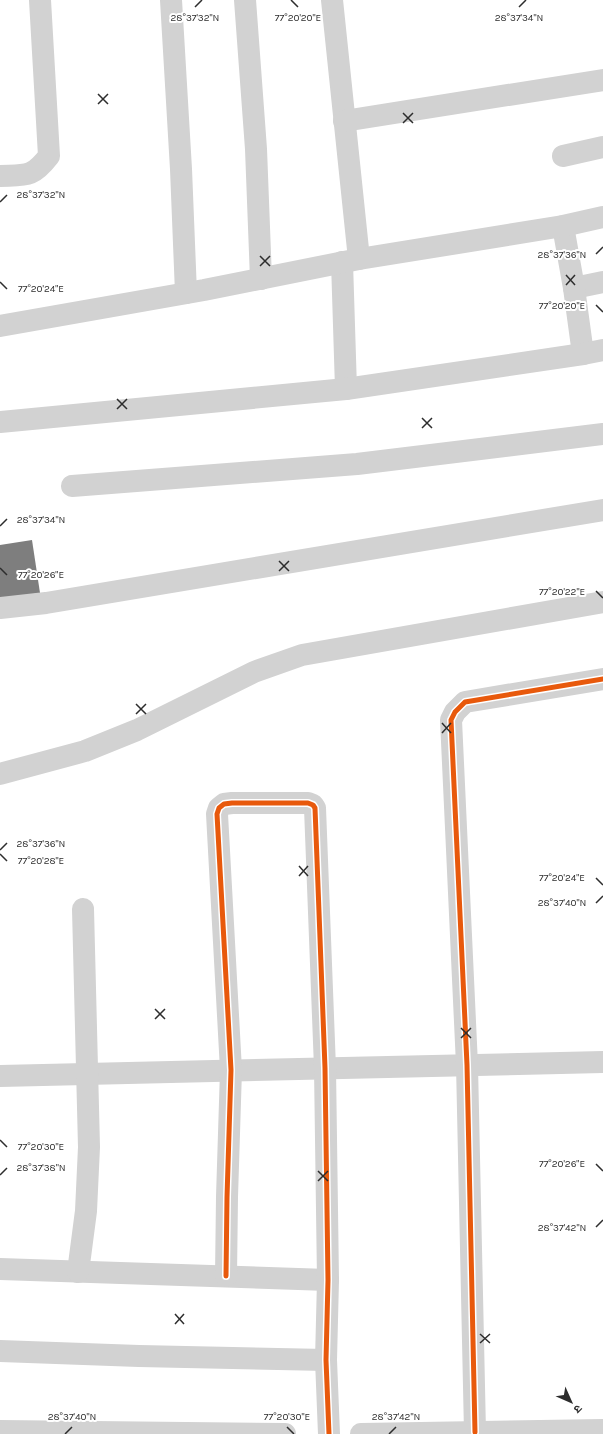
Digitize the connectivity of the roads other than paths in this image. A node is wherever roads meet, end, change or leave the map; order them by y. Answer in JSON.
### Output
{"nodes":[{"id":1,"x":40,"y":0,"type":"edge"},
{"id":2,"x":171,"y":0,"type":"edge"},
{"id":3,"x":244,"y":0,"type":"edge"},
{"id":4,"x":332,"y":0,"type":"edge"},
{"id":5,"x":603,"y":80,"type":"edge"},
{"id":6,"x":344,"y":121,"type":"junction"},
{"id":7,"x":603,"y":147,"type":"edge"},
{"id":8,"x":563,"y":156,"type":"dead end"},
{"id":9,"x":0,"y":176,"type":"edge"},
{"id":10,"x":603,"y":217,"type":"edge"},
{"id":11,"x":563,"y":226,"type":"junction"},
{"id":12,"x":350,"y":261,"type":"junction"},
{"id":13,"x":261,"y":279,"type":"junction"},
{"id":14,"x":603,"y":282,"type":"edge"},
{"id":15,"x":574,"y":288,"type":"junction"},
{"id":16,"x":186,"y":293,"type":"junction"},
{"id":17,"x":0,"y":326,"type":"edge"},
{"id":18,"x":593,"y":352,"type":"edge"},
{"id":19,"x":346,"y":389,"type":"junction"},
{"id":20,"x":0,"y":422,"type":"edge"},
{"id":21,"x":603,"y":434,"type":"edge"},
{"id":22,"x":72,"y":486,"type":"dead end"},
{"id":23,"x":603,"y":510,"type":"edge"},
{"id":24,"x":603,"y":602,"type":"edge"},
{"id":25,"x":0,"y":608,"type":"edge"},
{"id":26,"x":603,"y":679,"type":"edge"},
{"id":27,"x":0,"y":774,"type":"edge"},
{"id":28,"x":83,"y":909,"type":"dead end"},
{"id":29,"x":603,"y":1062,"type":"edge"},
{"id":30,"x":467,"y":1065,"type":"junction"},
{"id":31,"x":325,"y":1068,"type":"junction"},
{"id":32,"x":232,"y":1070,"type":"junction"},
{"id":33,"x":88,"y":1074,"type":"junction"},
{"id":34,"x":0,"y":1076,"type":"edge"},
{"id":35,"x":0,"y":1269,"type":"edge"},
{"id":36,"x":78,"y":1272,"type":"junction"},
{"id":37,"x":226,"y":1276,"type":"junction"},
{"id":38,"x":328,"y":1280,"type":"junction"},
{"id":39,"x":0,"y":1351,"type":"edge"},
{"id":40,"x":326,"y":1360,"type":"junction"},
{"id":41,"x":603,"y":1430,"type":"edge"},
{"id":42,"x":0,"y":1431,"type":"edge"},
{"id":43,"x":475,"y":1432,"type":"junction"},
{"id":44,"x":285,"y":1434,"type":"edge"},
{"id":45,"x":329,"y":1434,"type":"edge"},
{"id":46,"x":361,"y":1434,"type":"edge"}],
"edges":[{"from":1,"to":9,"type":"street"},
{"from":2,"to":16,"type":"street"},
{"from":3,"to":13,"type":"street"},
{"from":4,"to":6,"type":"street"},
{"from":5,"to":6,"type":"street"},
{"from":6,"to":12,"type":"street"},
{"from":7,"to":8,"type":"street"},
{"from":10,"to":11,"type":"street"},
{"from":11,"to":12,"type":"street"},
{"from":11,"to":15,"type":"street"},
{"from":12,"to":13,"type":"street"},
{"from":12,"to":19,"type":"street"},
{"from":13,"to":16,"type":"street"},
{"from":14,"to":15,"type":"street"},
{"from":15,"to":18,"type":"street"},
{"from":16,"to":17,"type":"street"},
{"from":18,"to":19,"type":"street"},
{"from":19,"to":20,"type":"street"},
{"from":21,"to":22,"type":"street"},
{"from":23,"to":25,"type":"street"},
{"from":24,"to":27,"type":"street"},
{"from":26,"to":30,"type":"street"},
{"from":28,"to":33,"type":"street"},
{"from":29,"to":30,"type":"street"},
{"from":30,"to":31,"type":"street"},
{"from":30,"to":43,"type":"street"},
{"from":31,"to":32,"type":"street"},
{"from":31,"to":32,"type":"street"},
{"from":31,"to":38,"type":"street"},
{"from":32,"to":33,"type":"street"},
{"from":32,"to":37,"type":"street"},
{"from":33,"to":34,"type":"street"},
{"from":33,"to":36,"type":"street"},
{"from":35,"to":36,"type":"street"},
{"from":36,"to":37,"type":"street"},
{"from":37,"to":38,"type":"street"},
{"from":38,"to":40,"type":"street"},
{"from":39,"to":40,"type":"street"},
{"from":40,"to":45,"type":"street"},
{"from":41,"to":43,"type":"street"},
{"from":42,"to":44,"type":"street"},
{"from":43,"to":46,"type":"street"}]}
